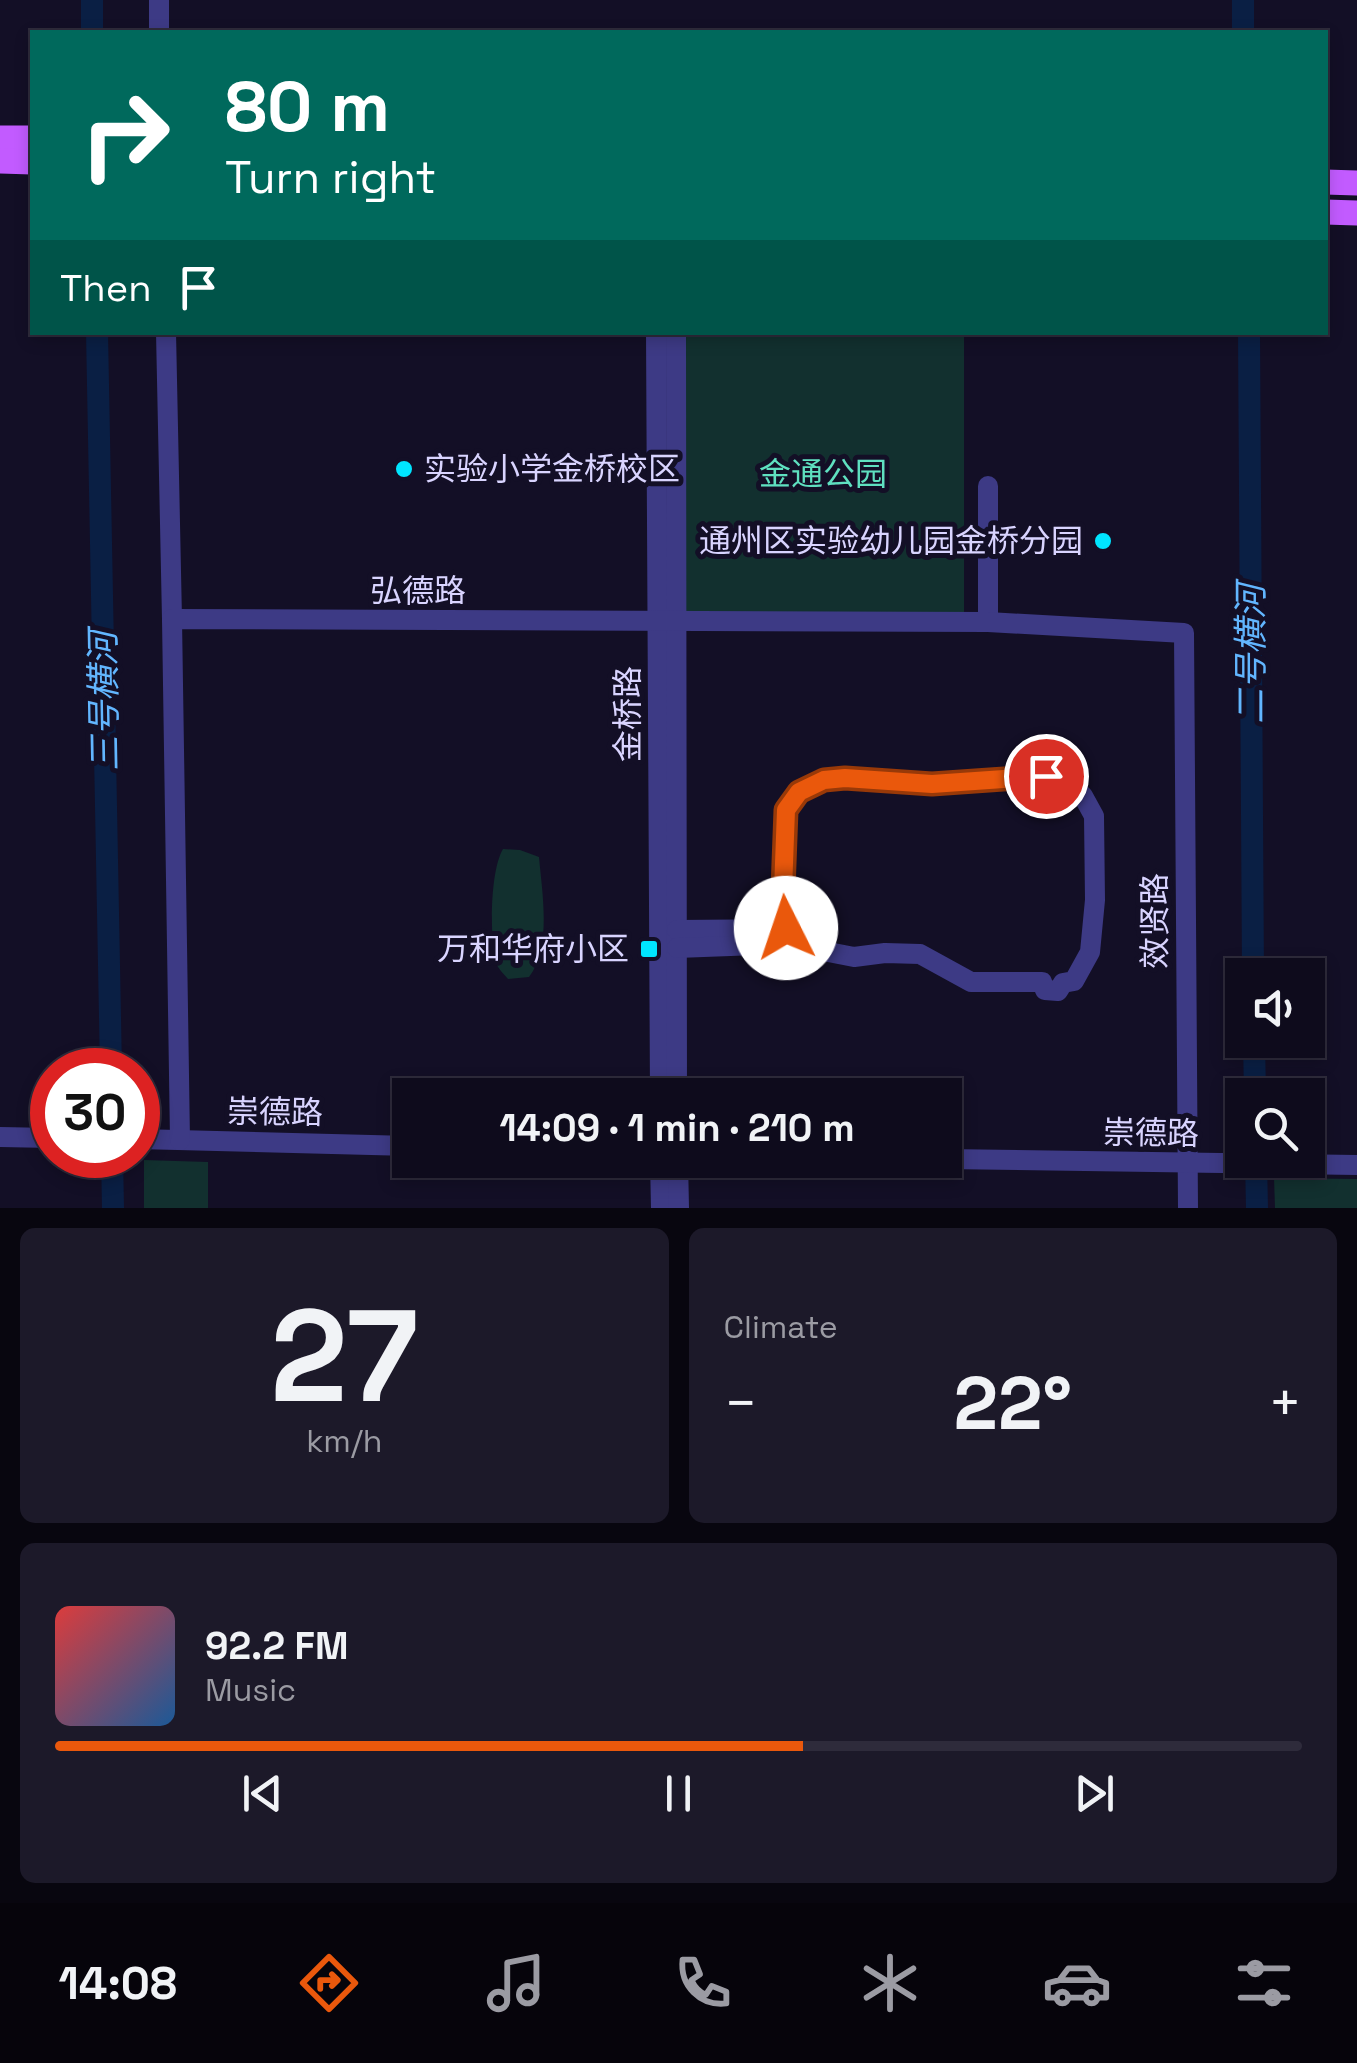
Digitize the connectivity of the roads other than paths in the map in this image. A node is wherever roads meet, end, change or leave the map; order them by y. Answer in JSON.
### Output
{"nodes":[{"id":1,"x":158,"y":0,"type":"edge"},
{"id":2,"x":159,"y":30,"type":"edge"},
{"id":3,"x":0,"y":138,"type":"edge"},
{"id":4,"x":30,"y":138,"type":"edge"},
{"id":5,"x":0,"y":161,"type":"edge"},
{"id":6,"x":30,"y":162,"type":"edge"},
{"id":7,"x":1328,"y":182,"type":"edge"},
{"id":8,"x":1357,"y":183,"type":"edge"},
{"id":9,"x":1328,"y":212,"type":"edge"},
{"id":10,"x":1357,"y":214,"type":"edge"},
{"id":11,"x":166,"y":335,"type":"edge"},
{"id":12,"x":656,"y":335,"type":"edge"},
{"id":13,"x":676,"y":335,"type":"edge"},
{"id":14,"x":988,"y":486,"type":"dead end"},
{"id":15,"x":172,"y":619,"type":"junction"},
{"id":16,"x":988,"y":622,"type":"junction"},
{"id":17,"x":658,"y":623,"type":"junction"},
{"id":18,"x":1184,"y":633,"type":"joint"},
{"id":19,"x":788,"y":931,"type":"junction"},
{"id":20,"x":677,"y":939,"type":"junction"},
{"id":21,"x":814,"y":949,"type":"junction"},
{"id":22,"x":660,"y":1078,"type":"edge"},
{"id":23,"x":678,"y":1078,"type":"edge"},
{"id":24,"x":0,"y":1137,"type":"edge"},
{"id":25,"x":30,"y":1138,"type":"edge"},
{"id":26,"x":160,"y":1140,"type":"edge"},
{"id":27,"x":180,"y":1140,"type":"junction"},
{"id":28,"x":392,"y":1146,"type":"edge"},
{"id":29,"x":962,"y":1160,"type":"edge"},
{"id":30,"x":1186,"y":1163,"type":"junction"},
{"id":31,"x":1357,"y":1165,"type":"edge"},
{"id":32,"x":660,"y":1178,"type":"edge"},
{"id":33,"x":678,"y":1178,"type":"edge"},
{"id":34,"x":661,"y":1208,"type":"edge"},
{"id":35,"x":679,"y":1208,"type":"edge"},
{"id":36,"x":1188,"y":1208,"type":"edge"}],
"edges":[{"from":1,"to":2,"type":"street"},
{"from":3,"to":4,"type":"main road"},
{"from":5,"to":6,"type":"main road"},
{"from":7,"to":8,"type":"main road"},
{"from":9,"to":10,"type":"main road"},
{"from":11,"to":15,"type":"street"},
{"from":12,"to":17,"type":"street","name":"金桥路"},
{"from":13,"to":20,"type":"street","name":"金桥路"},
{"from":14,"to":16,"type":"street"},
{"from":15,"to":17,"type":"street","name":"弘德路"},
{"from":15,"to":27,"type":"street"},
{"from":16,"to":17,"type":"street","name":"弘德路"},
{"from":16,"to":18,"type":"street","name":"弘德路"},
{"from":17,"to":22,"type":"street","name":"金桥路"},
{"from":18,"to":30,"type":"street","name":"效贤路"},
{"from":19,"to":20,"type":"street"},
{"from":19,"to":21,"type":"street"},
{"from":19,"to":21,"type":"street"},
{"from":19,"to":21,"type":"street"},
{"from":20,"to":23,"type":"street","name":"金桥路"},
{"from":24,"to":25,"type":"street"},
{"from":26,"to":27,"type":"street","name":"崇德路"},
{"from":27,"to":28,"type":"street","name":"崇德路"},
{"from":29,"to":30,"type":"street","name":"崇德路"},
{"from":30,"to":31,"type":"street","name":"崇德路"},
{"from":30,"to":36,"type":"street","name":"效贤路"},
{"from":32,"to":34,"type":"street"},
{"from":33,"to":35,"type":"street"}]}
